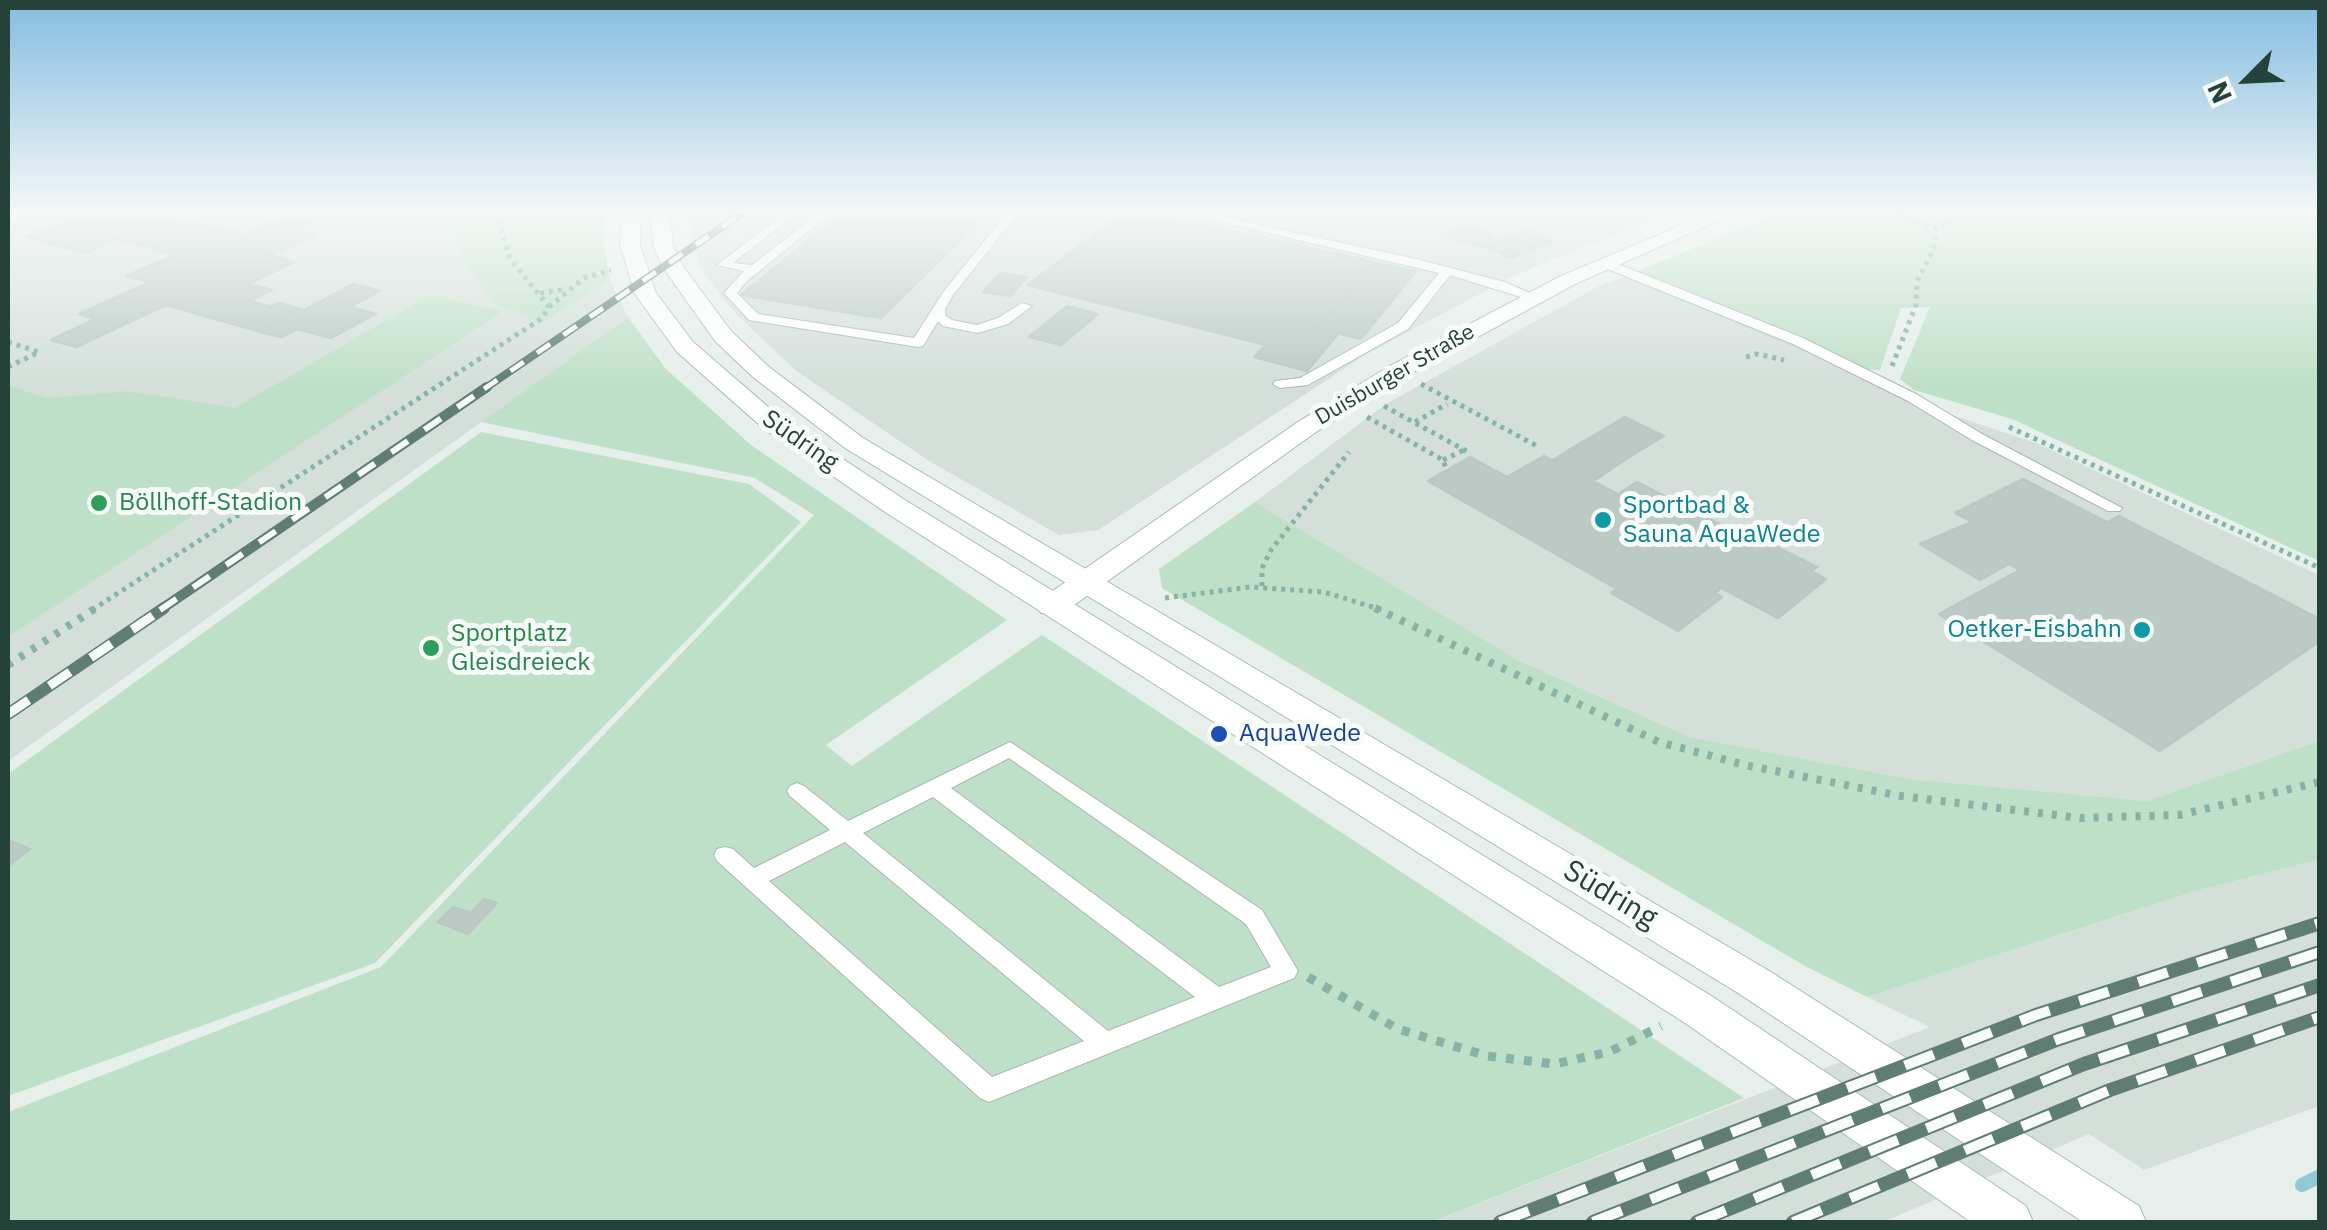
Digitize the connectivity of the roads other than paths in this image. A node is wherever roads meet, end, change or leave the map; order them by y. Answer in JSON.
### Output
{"nodes":[{"id":1,"x":637,"y":269,"type":"edge"},
{"id":2,"x":675,"y":269,"type":"edge"},
{"id":3,"x":750,"y":269,"type":"edge"},
{"id":4,"x":969,"y":269,"type":"edge"},
{"id":5,"x":1439,"y":269,"type":"edge"},
{"id":6,"x":1591,"y":269,"type":"edge"},
{"id":7,"x":1620,"y":269,"type":"edge"},
{"id":8,"x":754,"y":270,"type":"joint"},
{"id":9,"x":1446,"y":271,"type":"junction"},
{"id":10,"x":1533,"y":298,"type":"junction"},
{"id":11,"x":1026,"y":306,"type":"dead end"},
{"id":12,"x":939,"y":309,"type":"junction"},
{"id":13,"x":1280,"y":384,"type":"dead end"},
{"id":14,"x":2114,"y":508,"type":"dead end"},
{"id":15,"x":1087,"y":581,"type":"junction"},
{"id":16,"x":1052,"y":606,"type":"junction"},
{"id":17,"x":935,"y":786,"type":"junction"},
{"id":18,"x":797,"y":791,"type":"dead end"},
{"id":19,"x":846,"y":832,"type":"junction"},
{"id":20,"x":725,"y":855,"type":"dead end"},
{"id":21,"x":754,"y":878,"type":"junction"},
{"id":22,"x":1216,"y":999,"type":"junction"},
{"id":23,"x":1105,"y":1043,"type":"junction"},
{"id":24,"x":2010,"y":1222,"type":"edge"},
{"id":25,"x":2123,"y":1222,"type":"edge"}],
"edges":[{"from":1,"to":16,"type":"main road","name":"Südring"},
{"from":2,"to":15,"type":"main road","name":"Südring"},
{"from":3,"to":8,"type":"lane"},
{"from":4,"to":12,"type":"lane"},
{"from":5,"to":9,"type":"lane"},
{"from":6,"to":10,"type":"main road","name":"Duisburger Straße"},
{"from":7,"to":14,"type":"lane"},
{"from":8,"to":12,"type":"lane"},
{"from":9,"to":10,"type":"lane"},
{"from":9,"to":13,"type":"lane"},
{"from":10,"to":15,"type":"main road","name":"Duisburger Straße"},
{"from":11,"to":12,"type":"lane"},
{"from":15,"to":16,"type":"main road"},
{"from":15,"to":25,"type":"main road","name":"Südring"},
{"from":16,"to":24,"type":"main road","name":"Südring"},
{"from":17,"to":19,"type":"lane"},
{"from":17,"to":22,"type":"lane"},
{"from":17,"to":22,"type":"lane"},
{"from":18,"to":19,"type":"lane"},
{"from":19,"to":21,"type":"lane"},
{"from":19,"to":23,"type":"lane"},
{"from":20,"to":21,"type":"lane"},
{"from":21,"to":23,"type":"lane"},
{"from":22,"to":23,"type":"lane"}]}
